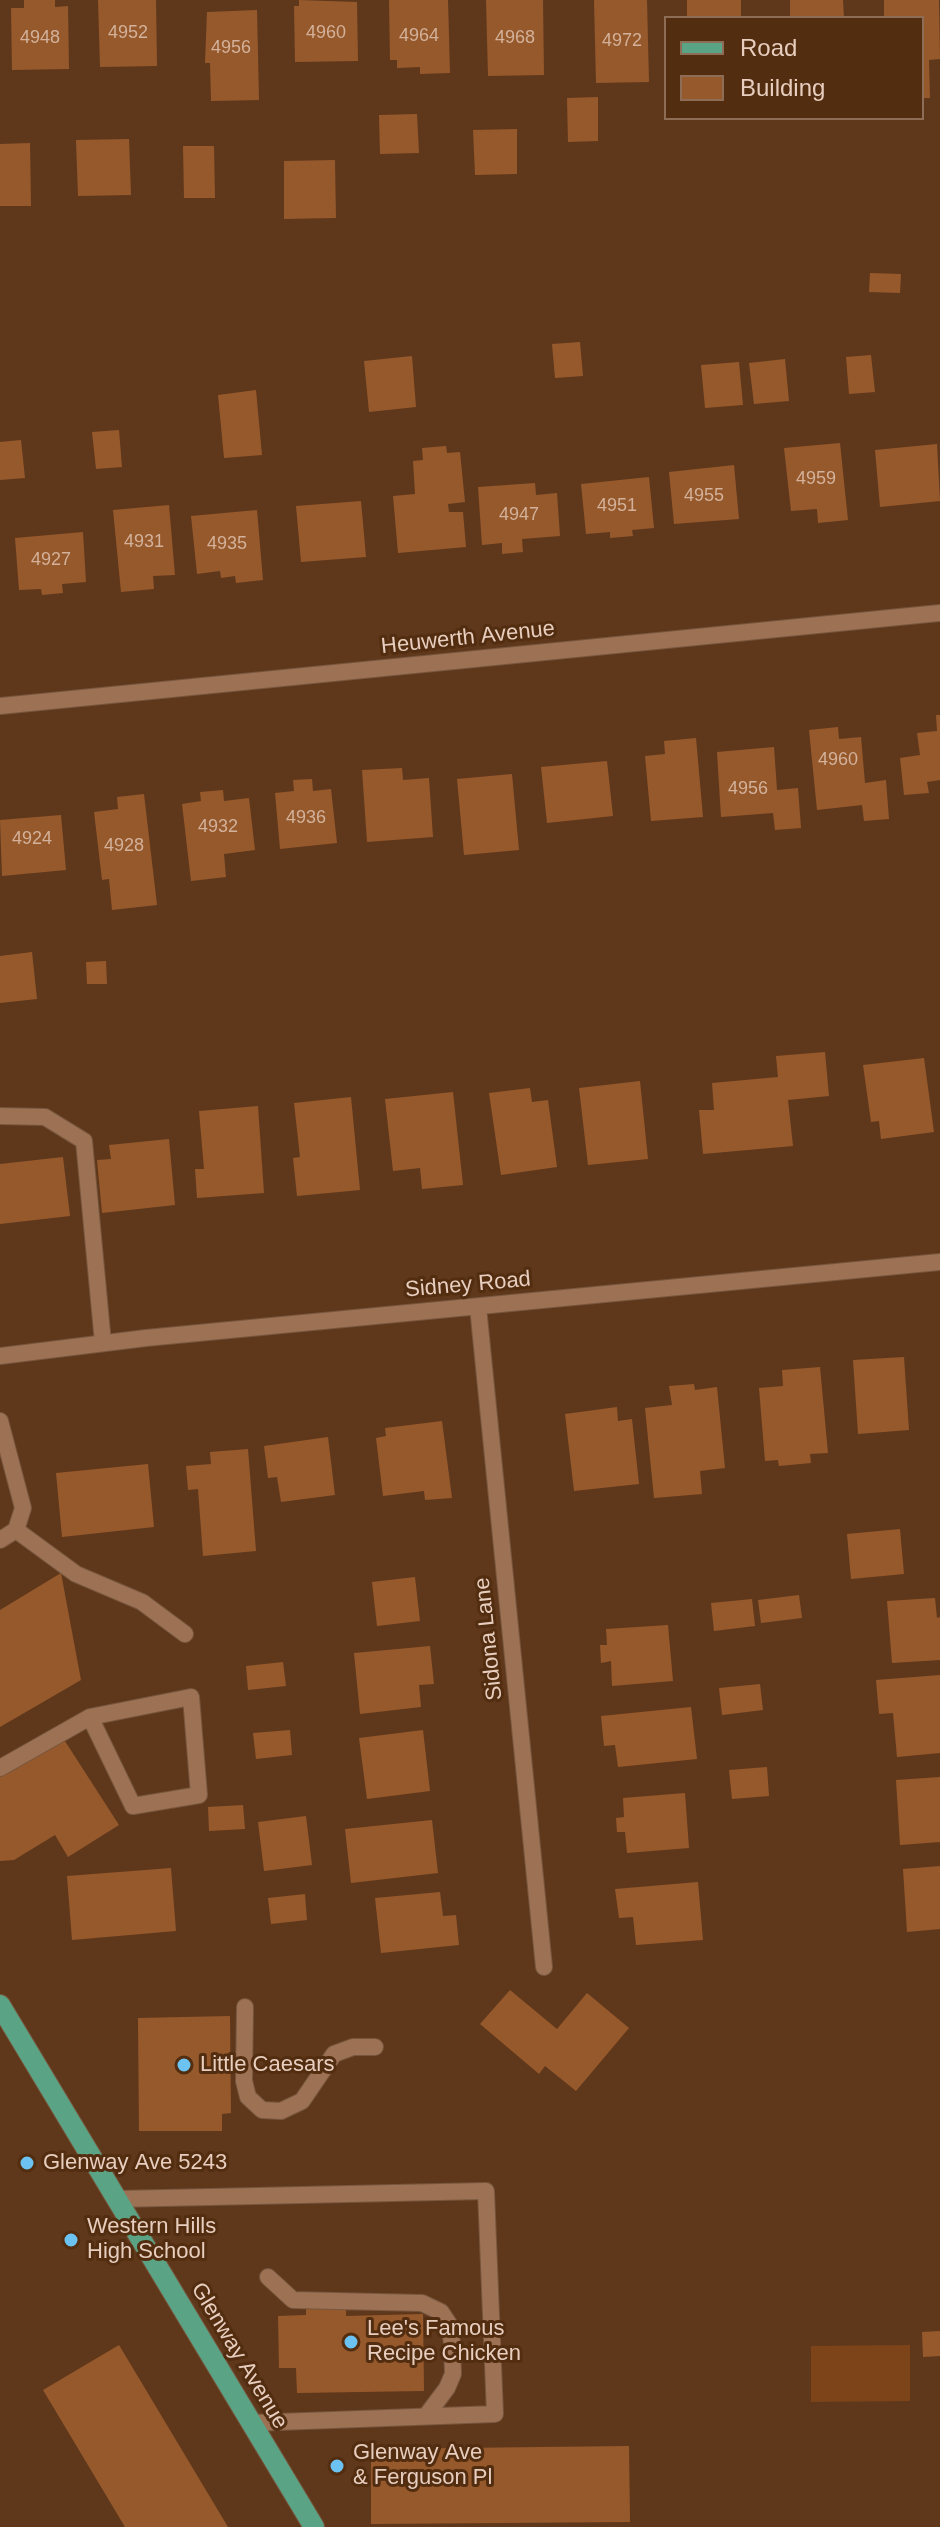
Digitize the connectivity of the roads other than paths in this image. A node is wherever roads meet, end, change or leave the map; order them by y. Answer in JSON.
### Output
{"nodes":[{"id":1,"x":940,"y":613,"type":"edge"},
{"id":2,"x":0,"y":706,"type":"edge"},
{"id":3,"x":0,"y":1116,"type":"edge"},
{"id":4,"x":940,"y":1262,"type":"edge"},
{"id":5,"x":478,"y":1307,"type":"junction"},
{"id":6,"x":103,"y":1343,"type":"junction"},
{"id":7,"x":0,"y":1356,"type":"edge"},
{"id":8,"x":1,"y":1432,"type":"edge"},
{"id":9,"x":16,"y":1530,"type":"junction"},
{"id":10,"x":0,"y":1540,"type":"edge"},
{"id":11,"x":185,"y":1634,"type":"dead end"},
{"id":12,"x":90,"y":1717,"type":"junction"},
{"id":13,"x":0,"y":1768,"type":"edge"},
{"id":14,"x":544,"y":1967,"type":"dead end"},
{"id":15,"x":0,"y":2005,"type":"edge"},
{"id":16,"x":245,"y":2007,"type":"dead end"},
{"id":17,"x":375,"y":2047,"type":"dead end"},
{"id":18,"x":117,"y":2199,"type":"junction"},
{"id":19,"x":268,"y":2277,"type":"dead end"},
{"id":20,"x":426,"y":2416,"type":"junction"},
{"id":21,"x":251,"y":2423,"type":"junction"},
{"id":22,"x":314,"y":2527,"type":"edge"}],
"edges":[{"from":1,"to":2,"type":"street","name":"Heuwerth Avenue"},
{"from":3,"to":6,"type":"street"},
{"from":4,"to":5,"type":"street","name":"Sidney Road"},
{"from":5,"to":6,"type":"street","name":"Sidney Road"},
{"from":5,"to":14,"type":"street","name":"Sidona Lane"},
{"from":6,"to":7,"type":"street","name":"Sidney Road"},
{"from":8,"to":9,"type":"street"},
{"from":9,"to":10,"type":"street"},
{"from":9,"to":11,"type":"street"},
{"from":12,"to":12,"type":"street"},
{"from":12,"to":13,"type":"street"},
{"from":15,"to":18,"type":"main road","name":"Glenway Avenue"},
{"from":16,"to":17,"type":"street"},
{"from":18,"to":20,"type":"street"},
{"from":18,"to":21,"type":"main road","name":"Glenway Avenue"},
{"from":19,"to":20,"type":"street"},
{"from":20,"to":21,"type":"street"},
{"from":21,"to":22,"type":"main road","name":"Glenway Avenue"}]}
